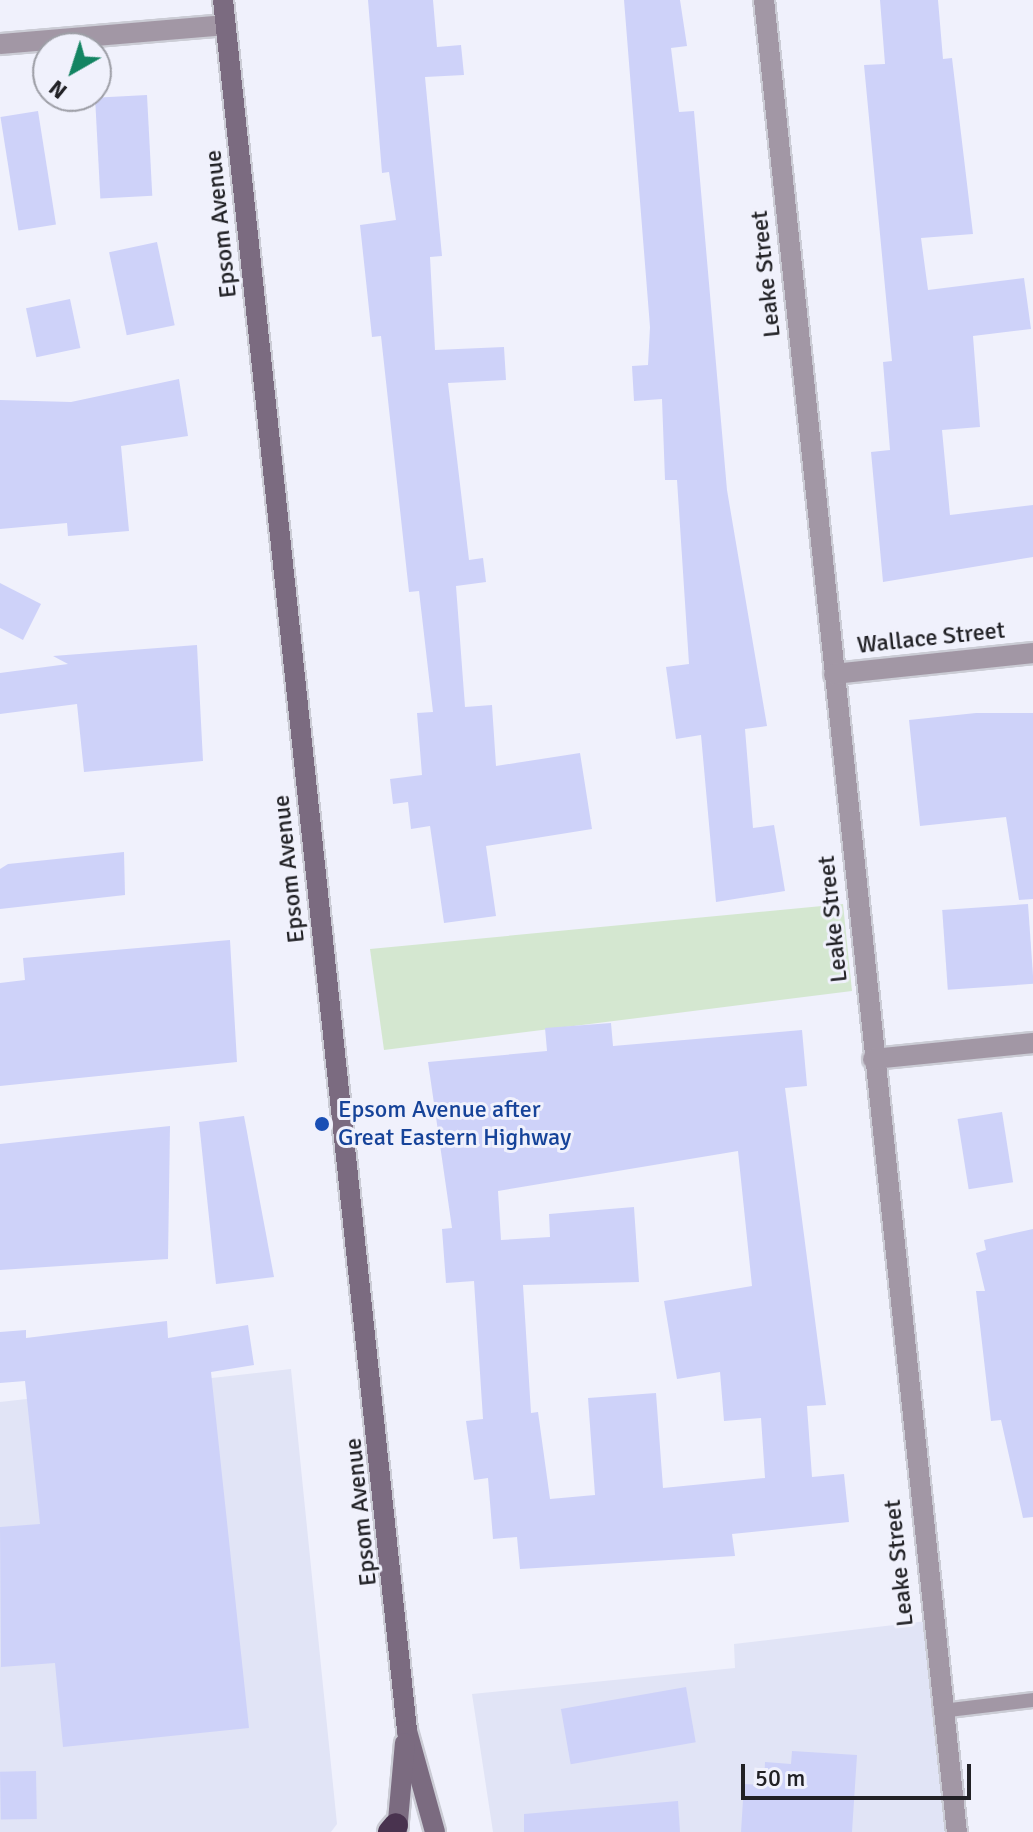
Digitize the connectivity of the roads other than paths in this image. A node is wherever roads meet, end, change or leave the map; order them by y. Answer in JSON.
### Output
{"nodes":[{"id":1,"x":223,"y":0,"type":"edge"},
{"id":2,"x":764,"y":0,"type":"edge"},
{"id":3,"x":225,"y":25,"type":"junction"},
{"id":4,"x":0,"y":44,"type":"edge"},
{"id":5,"x":1033,"y":653,"type":"edge"},
{"id":6,"x":834,"y":674,"type":"junction"},
{"id":7,"x":1033,"y":1043,"type":"edge"},
{"id":8,"x":873,"y":1059,"type":"junction"},
{"id":9,"x":1033,"y":1700,"type":"edge"},
{"id":10,"x":941,"y":1711,"type":"junction"},
{"id":11,"x":407,"y":1731,"type":"junction"},
{"id":12,"x":394,"y":1830,"type":"edge"},
{"id":13,"x":435,"y":1832,"type":"edge"},
{"id":14,"x":957,"y":1832,"type":"edge"}],
"edges":[{"from":1,"to":3,"type":"street","name":"Epsom Avenue"},
{"from":2,"to":6,"type":"street","name":"Leake Street"},
{"from":3,"to":4,"type":"street"},
{"from":3,"to":11,"type":"street","name":"Epsom Avenue"},
{"from":5,"to":6,"type":"street","name":"Wallace Street"},
{"from":6,"to":8,"type":"street","name":"Leake Street"},
{"from":7,"to":8,"type":"street"},
{"from":8,"to":10,"type":"street","name":"Leake Street"},
{"from":9,"to":10,"type":"lane"},
{"from":10,"to":14,"type":"street","name":"Leake Street"},
{"from":11,"to":12,"type":"street","name":"Epsom Avenue"},
{"from":11,"to":13,"type":"street","name":"Epsom Avenue"}]}
